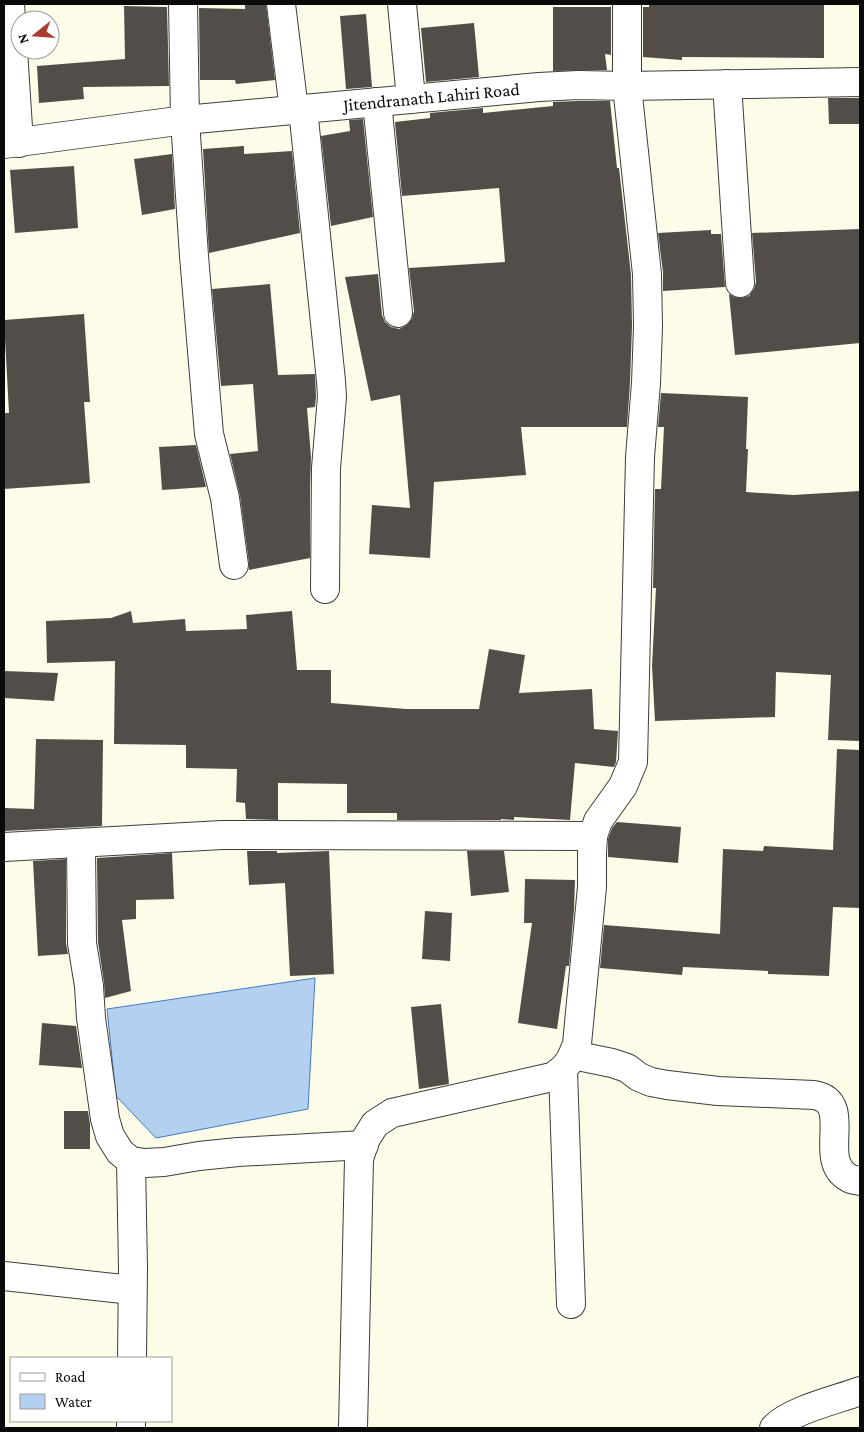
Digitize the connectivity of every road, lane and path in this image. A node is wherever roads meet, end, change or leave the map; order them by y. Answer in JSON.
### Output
{"nodes":[{"id":1,"x":10,"y":4,"type":"edge"},
{"id":2,"x":183,"y":4,"type":"edge"},
{"id":3,"x":281,"y":4,"type":"edge"},
{"id":4,"x":402,"y":4,"type":"edge"},
{"id":5,"x":627,"y":4,"type":"edge"},
{"id":6,"x":860,"y":82,"type":"edge"},
{"id":7,"x":726,"y":84,"type":"junction"},
{"id":8,"x":627,"y":86,"type":"junction"},
{"id":9,"x":411,"y":99,"type":"junction"},
{"id":10,"x":377,"y":102,"type":"junction"},
{"id":11,"x":298,"y":109,"type":"junction"},
{"id":12,"x":185,"y":120,"type":"junction"},
{"id":13,"x":11,"y":144,"type":"edge"},
{"id":14,"x":740,"y":283,"type":"dead end"},
{"id":15,"x":398,"y":313,"type":"dead end"},
{"id":16,"x":234,"y":565,"type":"dead end"},
{"id":17,"x":325,"y":589,"type":"dead end"},
{"id":18,"x":594,"y":836,"type":"junction"},
{"id":19,"x":81,"y":843,"type":"junction"},
{"id":20,"x":4,"y":847,"type":"edge"},
{"id":21,"x":568,"y":1063,"type":"junction"},
{"id":22,"x":364,"y":1145,"type":"junction"},
{"id":23,"x":131,"y":1161,"type":"junction"},
{"id":24,"x":860,"y":1181,"type":"edge"},
{"id":25,"x":4,"y":1276,"type":"edge"},
{"id":26,"x":132,"y":1290,"type":"junction"},
{"id":27,"x":570,"y":1304,"type":"dead end"},
{"id":28,"x":132,"y":1357,"type":"edge"},
{"id":29,"x":860,"y":1392,"type":"edge"},
{"id":30,"x":353,"y":1428,"type":"edge"},
{"id":31,"x":774,"y":1428,"type":"edge"}],
"edges":[{"from":1,"to":13,"type":"street"},
{"from":2,"to":12,"type":"street"},
{"from":3,"to":11,"type":"street"},
{"from":4,"to":9,"type":"street"},
{"from":5,"to":8,"type":"street"},
{"from":6,"to":7,"type":"street","name":"Jitendranath Lahiri Road"},
{"from":7,"to":8,"type":"street","name":"Jitendranath Lahiri Road"},
{"from":7,"to":14,"type":"street"},
{"from":8,"to":9,"type":"street","name":"Jitendranath Lahiri Road"},
{"from":8,"to":18,"type":"street"},
{"from":9,"to":10,"type":"street","name":"Jitendranath Lahiri Road"},
{"from":10,"to":11,"type":"street","name":"Jitendranath Lahiri Road"},
{"from":10,"to":15,"type":"street"},
{"from":11,"to":12,"type":"street","name":"Jitendranath Lahiri Road"},
{"from":11,"to":17,"type":"street"},
{"from":12,"to":13,"type":"street","name":"Jitendranath Lahiri Road"},
{"from":12,"to":16,"type":"street"},
{"from":18,"to":19,"type":"street"},
{"from":18,"to":21,"type":"street"},
{"from":19,"to":20,"type":"street"},
{"from":19,"to":23,"type":"street"},
{"from":21,"to":22,"type":"street"},
{"from":21,"to":24,"type":"street"},
{"from":21,"to":27,"type":"street"},
{"from":22,"to":23,"type":"street"},
{"from":22,"to":30,"type":"street"},
{"from":23,"to":26,"type":"street"},
{"from":25,"to":26,"type":"street"},
{"from":26,"to":28,"type":"street"},
{"from":29,"to":31,"type":"street"}]}
